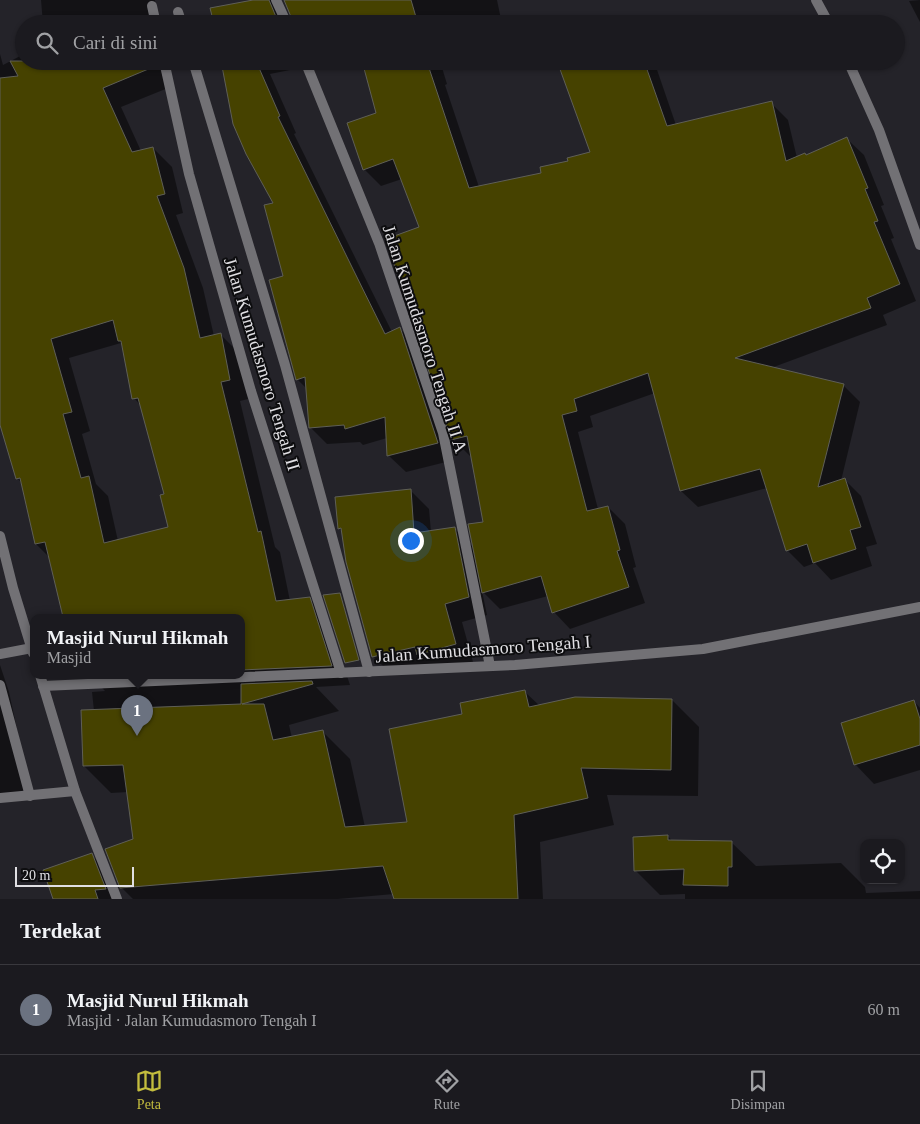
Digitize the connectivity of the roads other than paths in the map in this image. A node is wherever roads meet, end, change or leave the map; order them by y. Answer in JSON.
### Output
{"nodes":[{"id":1,"x":276,"y":0,"type":"edge"},
{"id":2,"x":816,"y":0,"type":"edge"},
{"id":3,"x":152,"y":6,"type":"dead end"},
{"id":4,"x":178,"y":12,"type":"dead end"},
{"id":5,"x":154,"y":15,"type":"edge"},
{"id":6,"x":179,"y":15,"type":"edge"},
{"id":7,"x":283,"y":15,"type":"edge"},
{"id":8,"x":824,"y":15,"type":"edge"},
{"id":9,"x":166,"y":70,"type":"edge"},
{"id":10,"x":196,"y":70,"type":"edge"},
{"id":11,"x":309,"y":70,"type":"edge"},
{"id":12,"x":852,"y":70,"type":"edge"},
{"id":13,"x":920,"y":245,"type":"edge"},
{"id":14,"x":0,"y":536,"type":"edge"},
{"id":15,"x":920,"y":607,"type":"edge"},
{"id":16,"x":30,"y":644,"type":"edge"},
{"id":17,"x":30,"y":651,"type":"edge"},
{"id":18,"x":0,"y":654,"type":"edge"},
{"id":19,"x":490,"y":666,"type":"junction"},
{"id":20,"x":369,"y":672,"type":"junction"},
{"id":21,"x":341,"y":673,"type":"junction"},
{"id":22,"x":245,"y":677,"type":"edge"},
{"id":23,"x":41,"y":679,"type":"edge"},
{"id":24,"x":203,"y":679,"type":"edge"},
{"id":25,"x":0,"y":684,"type":"edge"},
{"id":26,"x":43,"y":686,"type":"junction"},
{"id":27,"x":75,"y":791,"type":"junction"},
{"id":28,"x":30,"y":796,"type":"junction"},
{"id":29,"x":0,"y":798,"type":"edge"},
{"id":30,"x":117,"y":899,"type":"edge"}],
"edges":[{"from":1,"to":7,"type":"street"},
{"from":2,"to":8,"type":"street"},
{"from":3,"to":5,"type":"street"},
{"from":4,"to":6,"type":"street"},
{"from":9,"to":21,"type":"street","name":"Jalan Kumudasmoro Tengah II"},
{"from":10,"to":20,"type":"street"},
{"from":11,"to":19,"type":"street","name":"Jalan Kumudasmoro Tengah II A"},
{"from":12,"to":13,"type":"street"},
{"from":14,"to":16,"type":"street"},
{"from":15,"to":19,"type":"street","name":"Jalan Kumudasmoro Tengah I"},
{"from":17,"to":18,"type":"street"},
{"from":19,"to":20,"type":"street","name":"Jalan Kumudasmoro Tengah I"},
{"from":20,"to":21,"type":"street","name":"Jalan Kumudasmoro Tengah I"},
{"from":21,"to":22,"type":"street","name":"Jalan Kumudasmoro Tengah I"},
{"from":23,"to":26,"type":"street"},
{"from":24,"to":26,"type":"street","name":"Jalan Kumudasmoro Tengah I"},
{"from":25,"to":28,"type":"street"},
{"from":26,"to":27,"type":"street"},
{"from":27,"to":28,"type":"street"},
{"from":27,"to":30,"type":"street"},
{"from":28,"to":29,"type":"street"}]}
